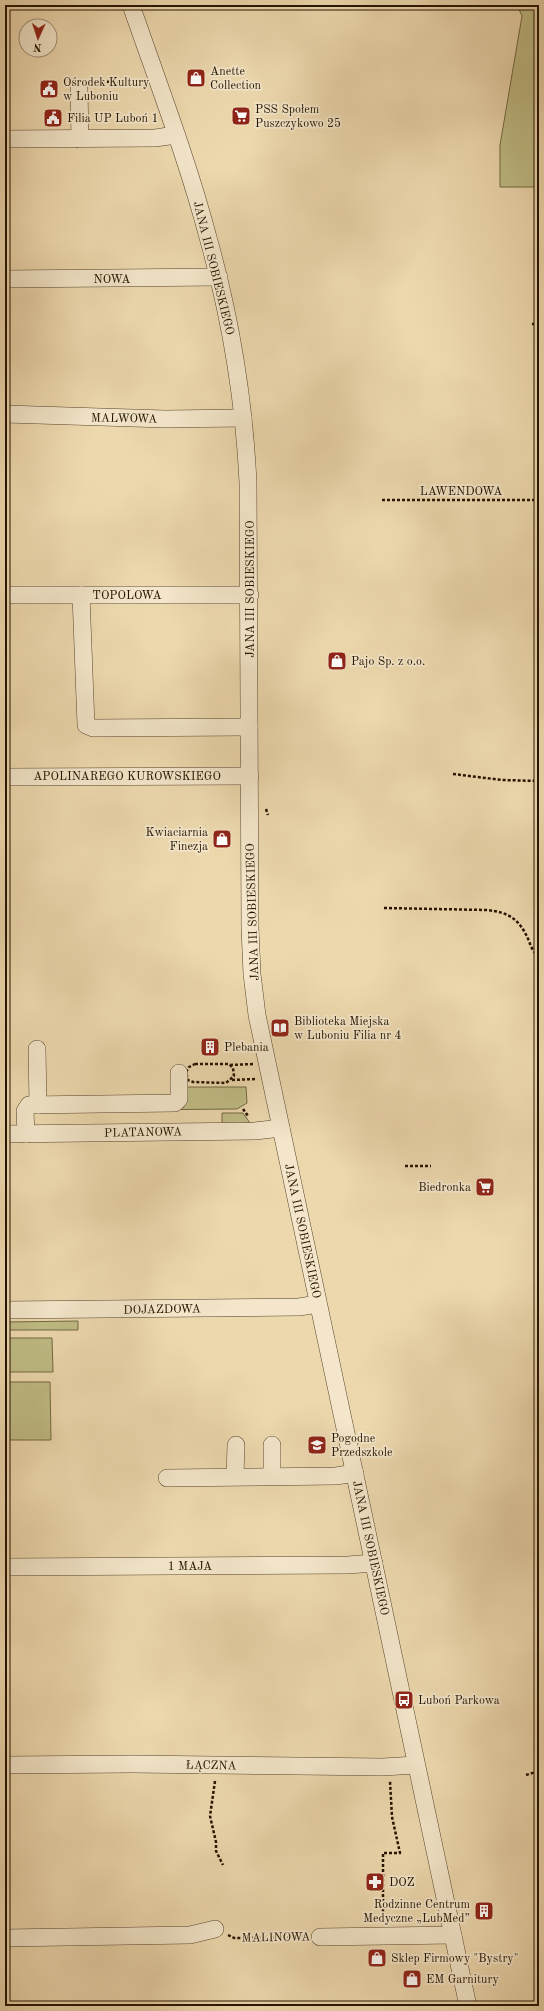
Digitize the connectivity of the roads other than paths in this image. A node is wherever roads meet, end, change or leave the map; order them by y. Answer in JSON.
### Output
{"nodes":[{"id":1,"x":131,"y":5,"type":"edge"},
{"id":2,"x":83,"y":85,"type":"road end"},
{"id":3,"x":176,"y":135,"type":"junction"},
{"id":4,"x":5,"y":139,"type":"edge"},
{"id":5,"x":80,"y":139,"type":"junction"},
{"id":6,"x":219,"y":277,"type":"junction"},
{"id":7,"x":5,"y":279,"type":"edge"},
{"id":8,"x":5,"y":414,"type":"edge"},
{"id":9,"x":243,"y":418,"type":"junction"},
{"id":10,"x":5,"y":595,"type":"edge"},
{"id":11,"x":81,"y":595,"type":"junction"},
{"id":12,"x":250,"y":595,"type":"junction"},
{"id":13,"x":249,"y":727,"type":"junction"},
{"id":14,"x":250,"y":776,"type":"junction"},
{"id":15,"x":5,"y":777,"type":"edge"},
{"id":16,"x":37,"y":1050,"type":"dead end"},
{"id":17,"x":179,"y":1073,"type":"dead end"},
{"id":18,"x":38,"y":1105,"type":"junction"},
{"id":19,"x":281,"y":1128,"type":"junction"},
{"id":20,"x":5,"y":1134,"type":"edge"},
{"id":21,"x":26,"y":1134,"type":"junction"},
{"id":22,"x":318,"y":1304,"type":"junction"},
{"id":23,"x":5,"y":1310,"type":"edge"},
{"id":24,"x":236,"y":1445,"type":"dead end"},
{"id":25,"x":272,"y":1445,"type":"dead end"},
{"id":26,"x":355,"y":1473,"type":"junction"},
{"id":27,"x":235,"y":1476,"type":"junction"},
{"id":28,"x":272,"y":1476,"type":"junction"},
{"id":29,"x":167,"y":1478,"type":"dead end"},
{"id":30,"x":374,"y":1563,"type":"junction"},
{"id":31,"x":5,"y":1567,"type":"edge"},
{"id":32,"x":5,"y":1765,"type":"edge"},
{"id":33,"x":416,"y":1765,"type":"junction"},
{"id":34,"x":215,"y":1929,"type":"road end"},
{"id":35,"x":453,"y":1935,"type":"junction"},
{"id":36,"x":320,"y":1937,"type":"road end"},
{"id":37,"x":5,"y":1938,"type":"edge"},
{"id":38,"x":468,"y":2006,"type":"edge"}],
"edges":[{"from":1,"to":3,"type":"street","name":"JANA III SOBIESKIEGO"},
{"from":2,"to":5,"type":"street"},
{"from":3,"to":5,"type":"street"},
{"from":3,"to":6,"type":"street","name":"JANA III SOBIESKIEGO"},
{"from":4,"to":5,"type":"street"},
{"from":6,"to":7,"type":"street","name":"NOWA"},
{"from":6,"to":9,"type":"street","name":"JANA III SOBIESKIEGO"},
{"from":8,"to":9,"type":"street","name":"MALWOWA"},
{"from":9,"to":12,"type":"street","name":"JANA III SOBIESKIEGO"},
{"from":10,"to":11,"type":"street","name":"TOPOLOWA"},
{"from":11,"to":12,"type":"street","name":"TOPOLOWA"},
{"from":11,"to":13,"type":"street"},
{"from":12,"to":13,"type":"street","name":"JANA III SOBIESKIEGO"},
{"from":13,"to":14,"type":"street","name":"JANA III SOBIESKIEGO"},
{"from":14,"to":15,"type":"street","name":"APOLINAREGO KUROWSKIEGO"},
{"from":14,"to":19,"type":"street","name":"JANA III SOBIESKIEGO"},
{"from":16,"to":18,"type":"street"},
{"from":17,"to":18,"type":"street"},
{"from":18,"to":21,"type":"street"},
{"from":19,"to":21,"type":"street","name":"PLATANOWA"},
{"from":19,"to":22,"type":"street","name":"JANA III SOBIESKIEGO"},
{"from":20,"to":21,"type":"street","name":"PLATANOWA"},
{"from":22,"to":23,"type":"street","name":"DOJAZDOWA"},
{"from":22,"to":26,"type":"street","name":"JANA III SOBIESKIEGO"},
{"from":24,"to":27,"type":"street"},
{"from":25,"to":28,"type":"street"},
{"from":26,"to":28,"type":"street"},
{"from":26,"to":30,"type":"street","name":"JANA III SOBIESKIEGO"},
{"from":27,"to":28,"type":"street"},
{"from":27,"to":29,"type":"street"},
{"from":30,"to":31,"type":"street","name":"1 MAJA"},
{"from":30,"to":33,"type":"street","name":"JANA III SOBIESKIEGO"},
{"from":32,"to":33,"type":"street","name":"ŁĄCZNA"},
{"from":33,"to":35,"type":"street","name":"JANA III SOBIESKIEGO"},
{"from":34,"to":37,"type":"street"},
{"from":35,"to":36,"type":"street","name":"MALINOWA"},
{"from":35,"to":38,"type":"street","name":"JANA III SOBIESKIEGO"}]}
